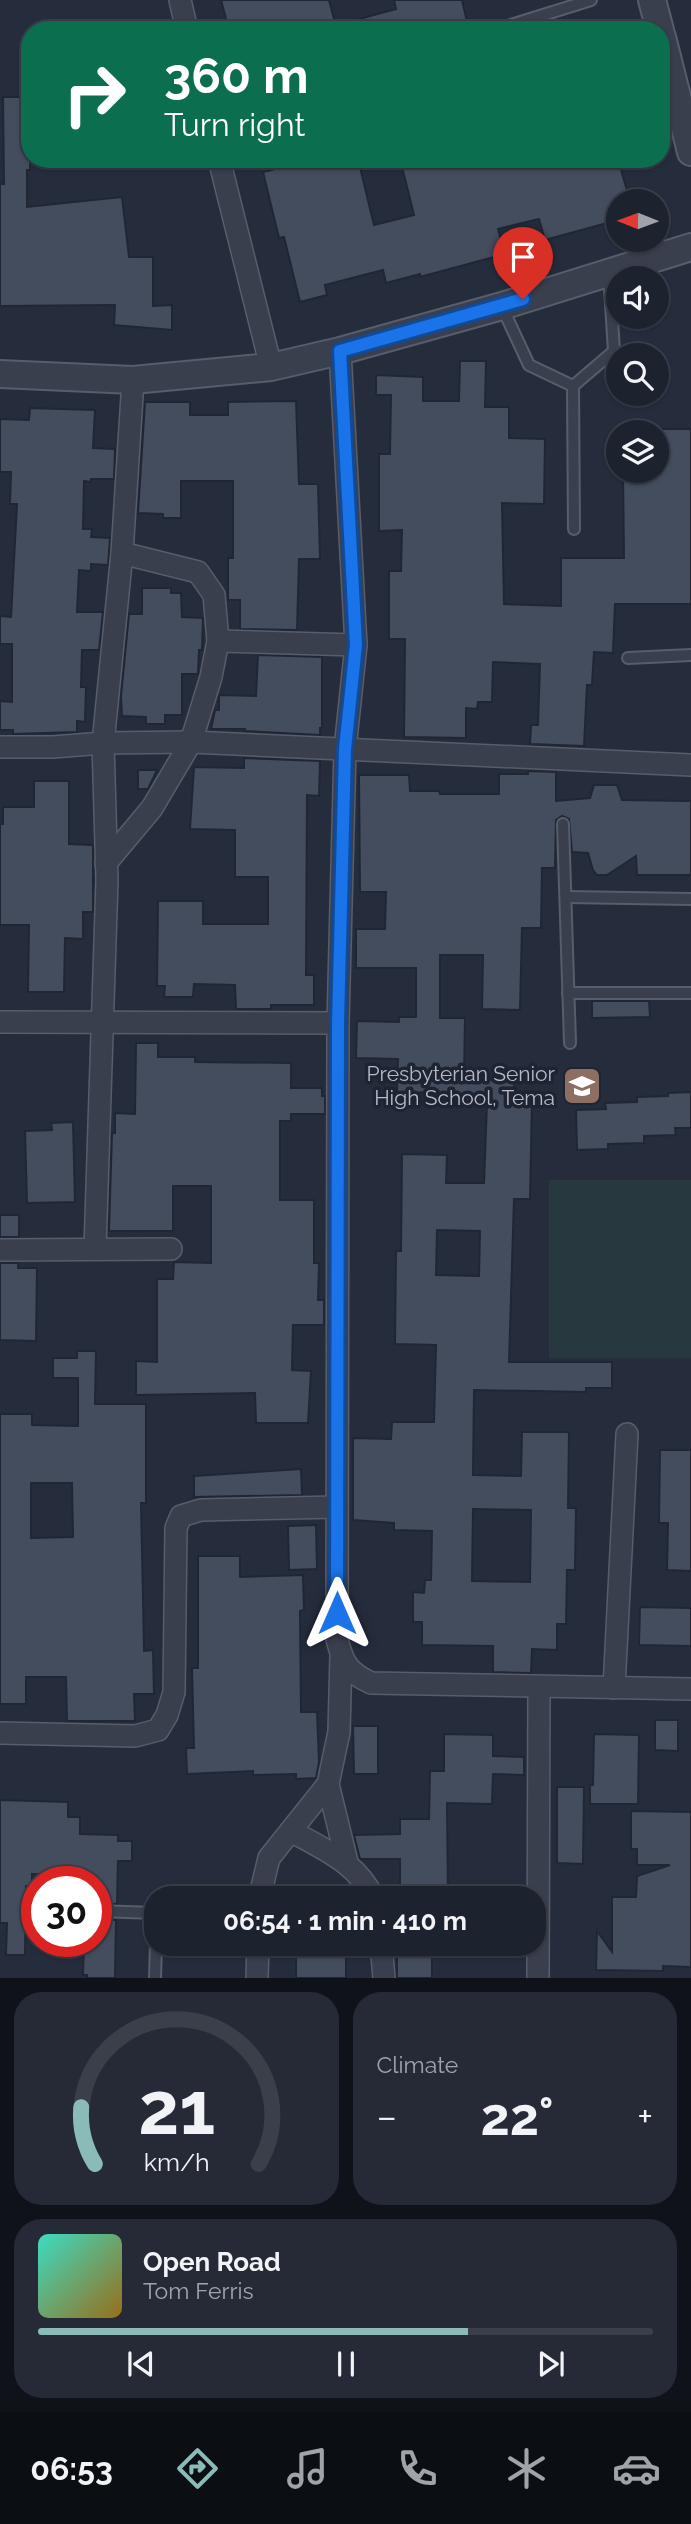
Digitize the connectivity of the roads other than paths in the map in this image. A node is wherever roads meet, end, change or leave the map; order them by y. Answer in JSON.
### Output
{"nodes":[{"id":1,"x":180,"y":0,"type":"edge"},
{"id":2,"x":591,"y":0,"type":"edge"},
{"id":3,"x":652,"y":0,"type":"edge"},
{"id":4,"x":185,"y":21,"type":"edge"},
{"id":5,"x":524,"y":21,"type":"edge"},
{"id":6,"x":658,"y":21,"type":"edge"},
{"id":7,"x":670,"y":63,"type":"edge"},
{"id":8,"x":688,"y":123,"type":"edge"},
{"id":9,"x":691,"y":152,"type":"edge"},
{"id":10,"x":221,"y":168,"type":"edge"},
{"id":11,"x":691,"y":247,"type":"edge"},
{"id":12,"x":629,"y":266,"type":"edge"},
{"id":13,"x":606,"y":273,"type":"edge"},
{"id":14,"x":502,"y":306,"type":"junction"},
{"id":15,"x":613,"y":329,"type":"edge"},
{"id":16,"x":340,"y":351,"type":"junction"},
{"id":17,"x":271,"y":367,"type":"junction"},
{"id":18,"x":0,"y":374,"type":"edge"},
{"id":19,"x":133,"y":380,"type":"junction"},
{"id":20,"x":573,"y":386,"type":"junction"},
{"id":21,"x":574,"y":529,"type":"dead end"},
{"id":22,"x":122,"y":553,"type":"junction"},
{"id":23,"x":218,"y":640,"type":"junction"},
{"id":24,"x":356,"y":645,"type":"junction"},
{"id":25,"x":691,"y":655,"type":"edge"},
{"id":26,"x":628,"y":658,"type":"dead end"},
{"id":27,"x":191,"y":742,"type":"junction"},
{"id":28,"x":103,"y":743,"type":"junction"},
{"id":29,"x":0,"y":747,"type":"edge"},
{"id":30,"x":345,"y":749,"type":"junction"},
{"id":31,"x":691,"y":765,"type":"edge"},
{"id":32,"x":563,"y":824,"type":"dead end"},
{"id":33,"x":106,"y":863,"type":"junction"},
{"id":34,"x":566,"y":897,"type":"junction"},
{"id":35,"x":691,"y":899,"type":"edge"},
{"id":36,"x":568,"y":993,"type":"junction"},
{"id":37,"x":691,"y":993,"type":"edge"},
{"id":38,"x":103,"y":1021,"type":"junction"},
{"id":39,"x":0,"y":1022,"type":"edge"},
{"id":40,"x":338,"y":1023,"type":"junction"},
{"id":41,"x":569,"y":1043,"type":"dead end"},
{"id":42,"x":95,"y":1249,"type":"junction"},
{"id":43,"x":171,"y":1249,"type":"dead end"},
{"id":44,"x":0,"y":1251,"type":"edge"},
{"id":45,"x":627,"y":1434,"type":"dead end"},
{"id":46,"x":337,"y":1507,"type":"junction"},
{"id":47,"x":341,"y":1655,"type":"junction"},
{"id":48,"x":539,"y":1687,"type":"junction"},
{"id":49,"x":614,"y":1688,"type":"junction"},
{"id":50,"x":691,"y":1689,"type":"edge"},
{"id":51,"x":0,"y":1733,"type":"edge"},
{"id":52,"x":328,"y":1784,"type":"junction"},
{"id":53,"x":291,"y":1831,"type":"junction"},
{"id":54,"x":347,"y":1862,"type":"junction"},
{"id":55,"x":261,"y":1886,"type":"edge"},
{"id":56,"x":368,"y":1886,"type":"edge"},
{"id":57,"x":112,"y":1912,"type":"edge"},
{"id":58,"x":144,"y":1913,"type":"edge"},
{"id":59,"x":156,"y":1956,"type":"edge"},
{"id":60,"x":257,"y":1956,"type":"edge"},
{"id":61,"x":382,"y":1956,"type":"edge"},
{"id":62,"x":155,"y":1978,"type":"edge"},
{"id":63,"x":257,"y":1978,"type":"edge"},
{"id":64,"x":384,"y":1978,"type":"edge"},
{"id":65,"x":538,"y":1978,"type":"edge"}],
"edges":[{"from":1,"to":4,"type":"street"},
{"from":2,"to":5,"type":"lane"},
{"from":3,"to":6,"type":"street"},
{"from":7,"to":8,"type":"street"},
{"from":8,"to":9,"type":"street"},
{"from":10,"to":17,"type":"street"},
{"from":11,"to":12,"type":"street"},
{"from":13,"to":14,"type":"street"},
{"from":14,"to":16,"type":"street"},
{"from":14,"to":20,"type":"lane"},
{"from":15,"to":20,"type":"lane"},
{"from":16,"to":17,"type":"street"},
{"from":16,"to":24,"type":"street"},
{"from":17,"to":19,"type":"street"},
{"from":18,"to":19,"type":"street"},
{"from":19,"to":22,"type":"street"},
{"from":20,"to":21,"type":"lane"},
{"from":22,"to":23,"type":"street"},
{"from":22,"to":28,"type":"street"},
{"from":23,"to":24,"type":"street"},
{"from":23,"to":27,"type":"street"},
{"from":24,"to":30,"type":"street"},
{"from":25,"to":26,"type":"lane"},
{"from":27,"to":28,"type":"street"},
{"from":27,"to":30,"type":"street"},
{"from":27,"to":33,"type":"street"},
{"from":28,"to":29,"type":"street"},
{"from":28,"to":33,"type":"street"},
{"from":30,"to":31,"type":"street"},
{"from":30,"to":40,"type":"street"},
{"from":32,"to":34,"type":"lane"},
{"from":33,"to":38,"type":"street"},
{"from":34,"to":35,"type":"lane"},
{"from":34,"to":36,"type":"lane"},
{"from":36,"to":37,"type":"lane"},
{"from":36,"to":41,"type":"lane"},
{"from":38,"to":39,"type":"street"},
{"from":38,"to":40,"type":"street"},
{"from":38,"to":42,"type":"street"},
{"from":40,"to":46,"type":"street"},
{"from":42,"to":43,"type":"street"},
{"from":42,"to":44,"type":"street"},
{"from":45,"to":49,"type":"street"},
{"from":46,"to":47,"type":"street"},
{"from":46,"to":51,"type":"street"},
{"from":47,"to":48,"type":"street"},
{"from":47,"to":52,"type":"street"},
{"from":48,"to":49,"type":"street"},
{"from":48,"to":65,"type":"street"},
{"from":49,"to":50,"type":"street"},
{"from":52,"to":53,"type":"street"},
{"from":52,"to":54,"type":"street"},
{"from":53,"to":54,"type":"street"},
{"from":53,"to":55,"type":"street"},
{"from":54,"to":56,"type":"street"},
{"from":57,"to":58,"type":"lane"},
{"from":59,"to":62,"type":"lane"},
{"from":60,"to":63,"type":"street"},
{"from":61,"to":64,"type":"street"}]}
